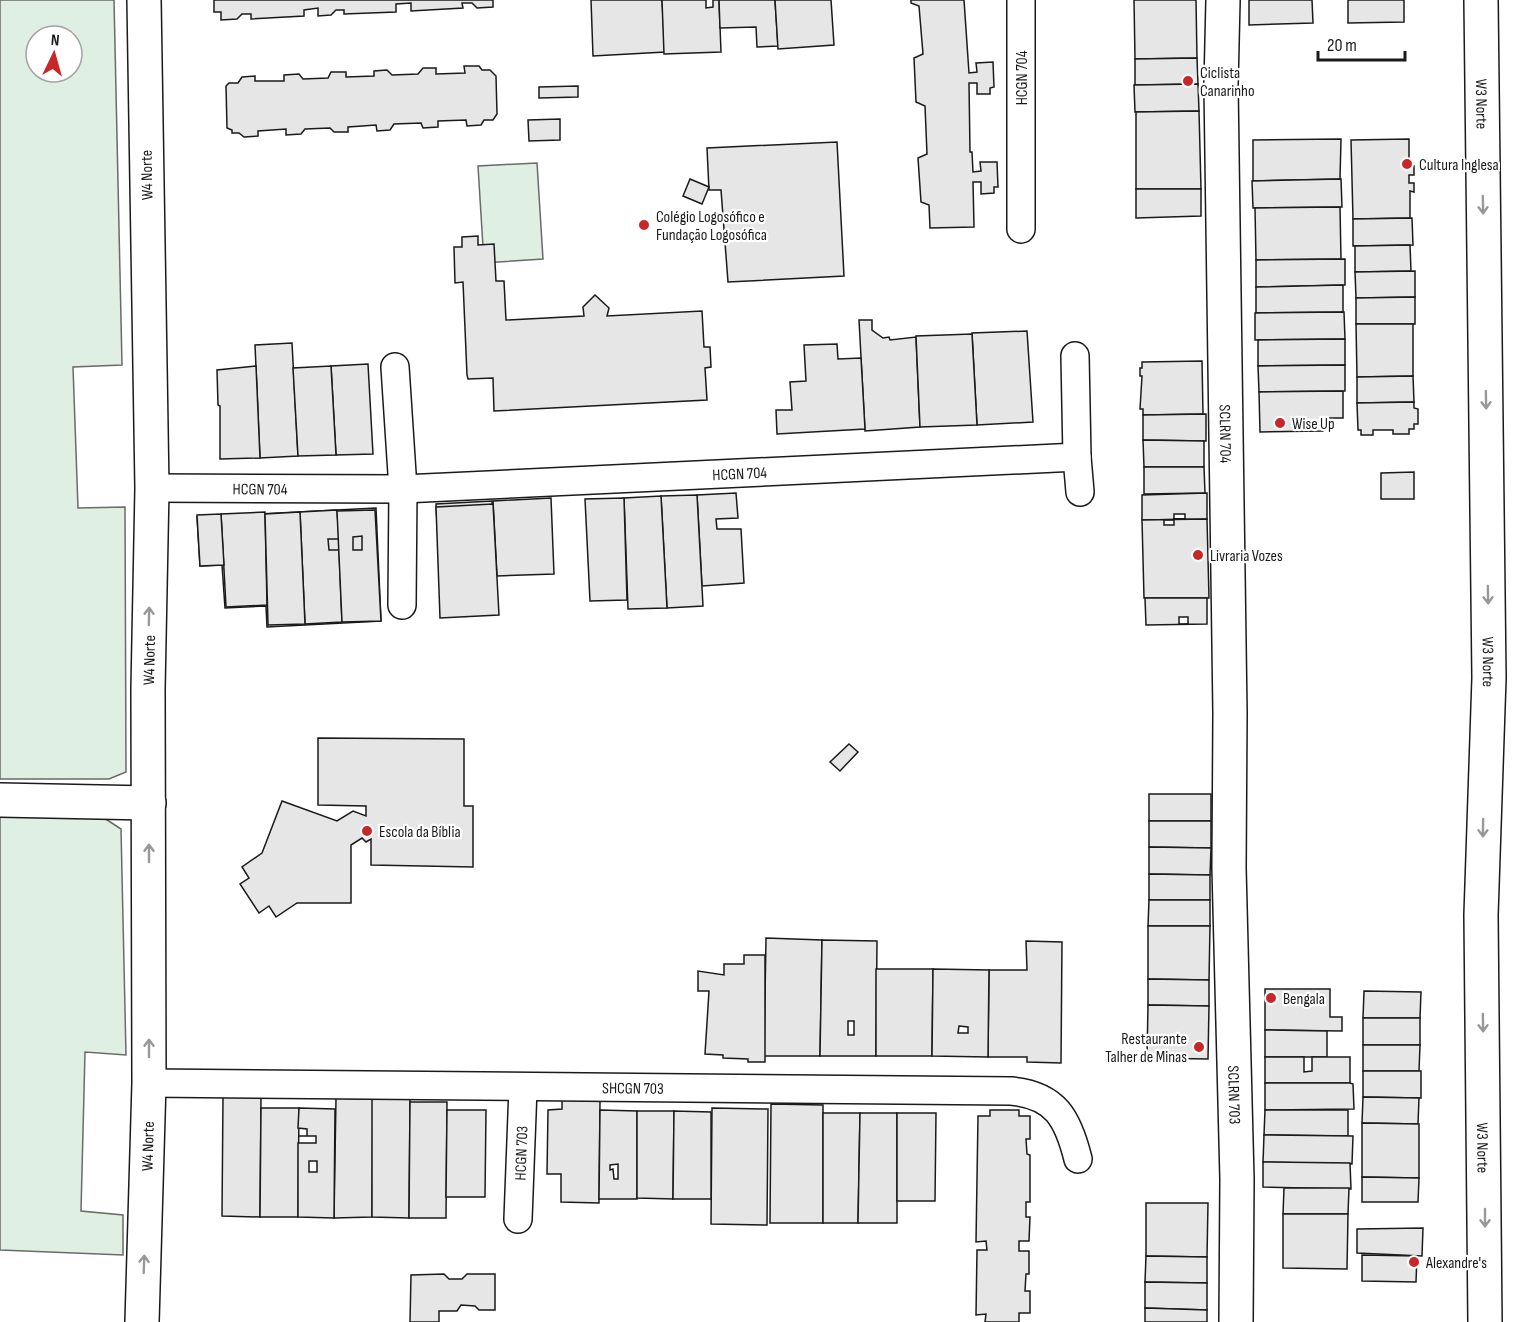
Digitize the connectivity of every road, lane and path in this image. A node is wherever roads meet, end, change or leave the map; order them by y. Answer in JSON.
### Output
{"nodes":[{"id":1,"x":144,"y":0,"type":"edge"},
{"id":2,"x":1021,"y":0,"type":"edge"},
{"id":3,"x":1223,"y":0,"type":"edge"},
{"id":4,"x":1480,"y":0,"type":"edge"},
{"id":5,"x":1021,"y":229,"type":"dead end"},
{"id":6,"x":1075,"y":356,"type":"dead end"},
{"id":7,"x":395,"y":367,"type":"dead end"},
{"id":8,"x":1077,"y":457,"type":"junction"},
{"id":9,"x":152,"y":488,"type":"junction"},
{"id":10,"x":403,"y":489,"type":"junction"},
{"id":11,"x":1080,"y":492,"type":"dead end"},
{"id":12,"x":402,"y":605,"type":"dead end"},
{"id":13,"x":0,"y":800,"type":"edge"},
{"id":14,"x":149,"y":803,"type":"junction"},
{"id":15,"x":1229,"y":868,"type":"joint"},
{"id":16,"x":149,"y":1083,"type":"junction"},
{"id":17,"x":523,"y":1088,"type":"junction"},
{"id":18,"x":1078,"y":1160,"type":"dead end"},
{"id":19,"x":518,"y":1220,"type":"dead end"},
{"id":20,"x":142,"y":1322,"type":"edge"},
{"id":21,"x":1236,"y":1322,"type":"edge"},
{"id":22,"x":1485,"y":1322,"type":"edge"}],
"edges":[{"from":1,"to":9,"type":"main road","name":"W4 Norte"},
{"from":2,"to":5,"type":"street","name":"HCGN 704"},
{"from":3,"to":15,"type":"main road","name":"SCLRN 704"},
{"from":4,"to":22,"type":"main road","name":"W3 Norte","one_way":true},
{"from":6,"to":8,"type":"street"},
{"from":7,"to":10,"type":"street"},
{"from":8,"to":10,"type":"street","name":"HCGN 704"},
{"from":8,"to":11,"type":"street"},
{"from":9,"to":10,"type":"street","name":"HCGN 704"},
{"from":14,"to":9,"type":"main road","name":"W4 Norte","one_way":true},
{"from":10,"to":12,"type":"street"},
{"from":13,"to":14,"type":"main road"},
{"from":16,"to":14,"type":"main road","name":"W4 Norte","one_way":true},
{"from":15,"to":21,"type":"main road","name":"SCLRN 703"},
{"from":16,"to":17,"type":"street","name":"SHCGN 703"},
{"from":20,"to":16,"type":"main road","name":"W4 Norte","one_way":true},
{"from":17,"to":18,"type":"street","name":"SHCGN 703"},
{"from":17,"to":19,"type":"street","name":"HCGN 703"}]}
